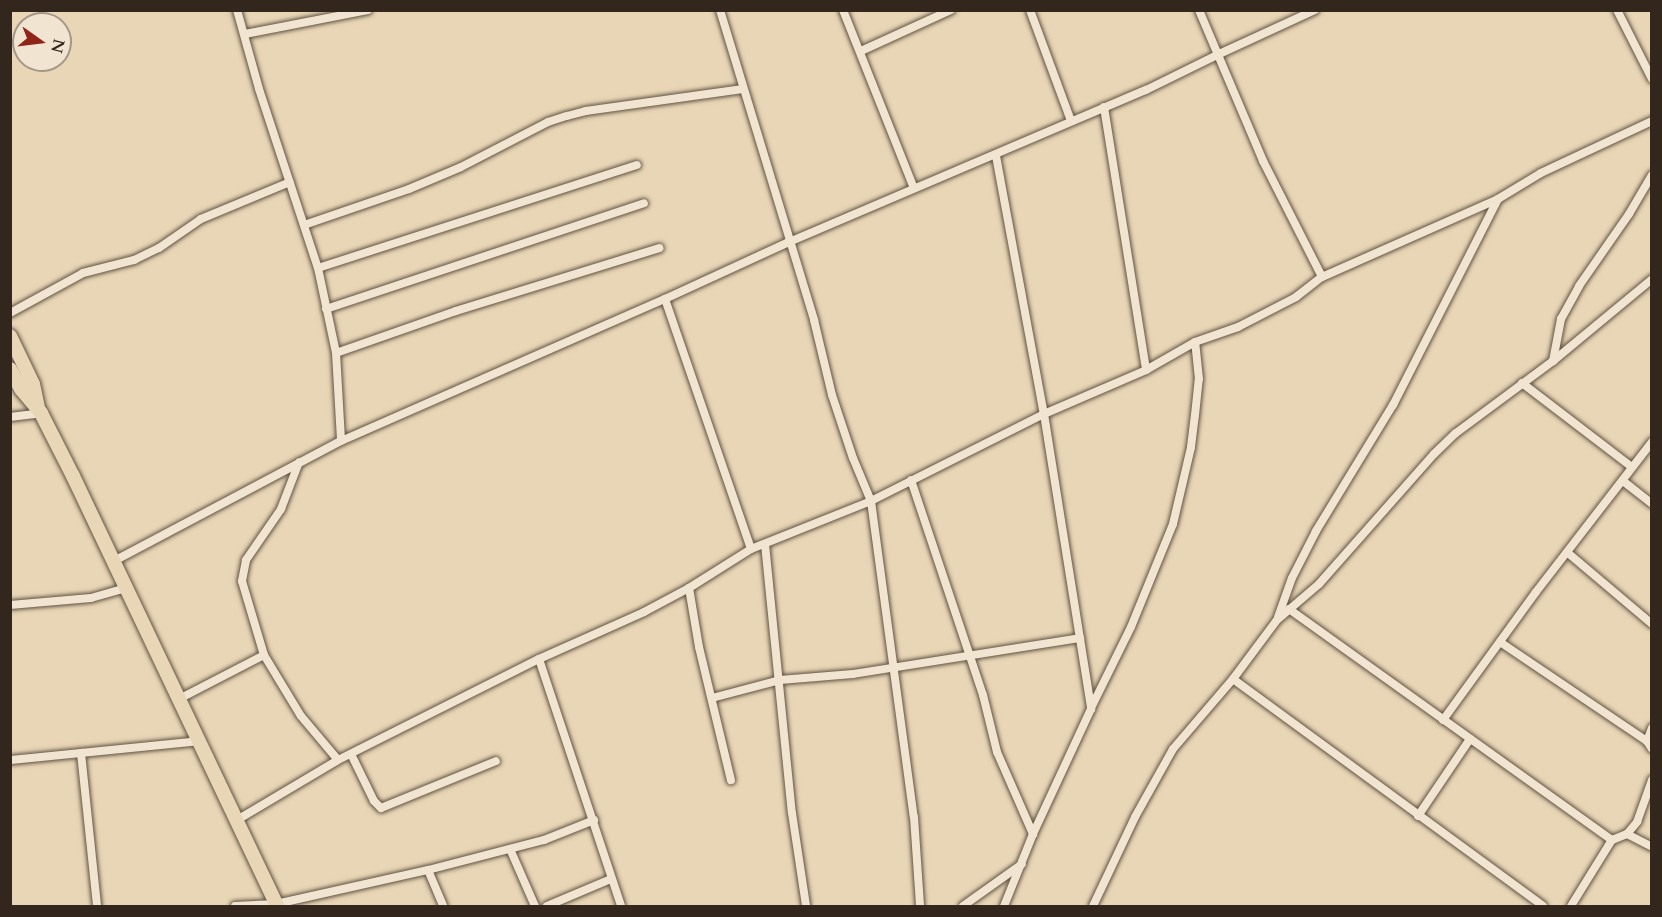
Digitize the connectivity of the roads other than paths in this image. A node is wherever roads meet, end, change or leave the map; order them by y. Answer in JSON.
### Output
{"nodes":[{"id":1,"x":237,"y":10,"type":"edge"},
{"id":2,"x":368,"y":10,"type":"edge"},
{"id":3,"x":720,"y":10,"type":"edge"},
{"id":4,"x":843,"y":10,"type":"edge"},
{"id":5,"x":951,"y":10,"type":"edge"},
{"id":6,"x":1030,"y":10,"type":"edge"},
{"id":7,"x":1199,"y":10,"type":"edge"},
{"id":8,"x":1315,"y":10,"type":"edge"},
{"id":9,"x":1617,"y":10,"type":"edge"},
{"id":10,"x":244,"y":34,"type":"junction"},
{"id":11,"x":861,"y":51,"type":"junction"},
{"id":12,"x":1217,"y":55,"type":"junction"},
{"id":13,"x":1652,"y":79,"type":"edge"},
{"id":14,"x":742,"y":88,"type":"junction"},
{"id":15,"x":1104,"y":107,"type":"junction"},
{"id":16,"x":1071,"y":121,"type":"junction"},
{"id":17,"x":1652,"y":121,"type":"edge"},
{"id":18,"x":996,"y":156,"type":"junction"},
{"id":19,"x":637,"y":165,"type":"dead end"},
{"id":20,"x":1652,"y":175,"type":"edge"},
{"id":21,"x":290,"y":182,"type":"junction"},
{"id":22,"x":914,"y":188,"type":"junction"},
{"id":23,"x":1498,"y":199,"type":"junction"},
{"id":24,"x":644,"y":203,"type":"dead end"},
{"id":25,"x":304,"y":225,"type":"junction"},
{"id":26,"x":789,"y":242,"type":"junction"},
{"id":27,"x":659,"y":248,"type":"dead end"},
{"id":28,"x":318,"y":268,"type":"junction"},
{"id":29,"x":1322,"y":277,"type":"junction"},
{"id":30,"x":1652,"y":279,"type":"edge"},
{"id":31,"x":665,"y":300,"type":"junction"},
{"id":32,"x":326,"y":309,"type":"junction"},
{"id":33,"x":10,"y":313,"type":"edge"},
{"id":34,"x":10,"y":336,"type":"edge"},
{"id":35,"x":1195,"y":342,"type":"junction"},
{"id":36,"x":336,"y":352,"type":"junction"},
{"id":37,"x":1552,"y":361,"type":"junction"},
{"id":38,"x":10,"y":369,"type":"edge"},
{"id":39,"x":1146,"y":370,"type":"junction"},
{"id":40,"x":1522,"y":382,"type":"junction"},
{"id":41,"x":39,"y":411,"type":"junction"},
{"id":42,"x":1044,"y":414,"type":"junction"},
{"id":43,"x":10,"y":417,"type":"edge"},
{"id":44,"x":341,"y":441,"type":"junction"},
{"id":45,"x":1652,"y":442,"type":"edge"},
{"id":46,"x":299,"y":462,"type":"junction"},
{"id":47,"x":1632,"y":467,"type":"junction"},
{"id":48,"x":911,"y":480,"type":"junction"},
{"id":49,"x":1623,"y":481,"type":"junction"},
{"id":50,"x":871,"y":501,"type":"junction"},
{"id":51,"x":1652,"y":504,"type":"edge"},
{"id":52,"x":765,"y":544,"type":"junction"},
{"id":53,"x":751,"y":549,"type":"junction"},
{"id":54,"x":1568,"y":553,"type":"junction"},
{"id":55,"x":114,"y":561,"type":"junction"},
{"id":56,"x":125,"y":588,"type":"junction"},
{"id":57,"x":689,"y":588,"type":"junction"},
{"id":58,"x":10,"y":605,"type":"edge"},
{"id":59,"x":1289,"y":609,"type":"junction"},
{"id":60,"x":1277,"y":620,"type":"junction"},
{"id":61,"x":1652,"y":624,"type":"edge"},
{"id":62,"x":1080,"y":638,"type":"junction"},
{"id":63,"x":1500,"y":642,"type":"junction"},
{"id":64,"x":264,"y":655,"type":"junction"},
{"id":65,"x":969,"y":657,"type":"junction"},
{"id":66,"x":539,"y":659,"type":"junction"},
{"id":67,"x":894,"y":666,"type":"junction"},
{"id":68,"x":1233,"y":678,"type":"junction"},
{"id":69,"x":780,"y":680,"type":"junction"},
{"id":70,"x":712,"y":698,"type":"junction"},
{"id":71,"x":177,"y":700,"type":"junction"},
{"id":72,"x":1091,"y":709,"type":"junction"},
{"id":73,"x":1443,"y":720,"type":"junction"},
{"id":74,"x":1652,"y":728,"type":"edge"},
{"id":75,"x":1470,"y":739,"type":"junction"},
{"id":76,"x":199,"y":741,"type":"junction"},
{"id":77,"x":1649,"y":745,"type":"edge"},
{"id":78,"x":81,"y":753,"type":"junction"},
{"id":79,"x":351,"y":754,"type":"junction"},
{"id":80,"x":10,"y":760,"type":"edge"},
{"id":81,"x":338,"y":760,"type":"junction"},
{"id":82,"x":496,"y":761,"type":"dead end"},
{"id":83,"x":731,"y":780,"type":"dead end"},
{"id":84,"x":1652,"y":780,"type":"edge"},
{"id":85,"x":1418,"y":816,"type":"junction"},
{"id":86,"x":237,"y":820,"type":"junction"},
{"id":87,"x":594,"y":820,"type":"junction"},
{"id":88,"x":1033,"y":834,"type":"junction"},
{"id":89,"x":1628,"y":834,"type":"junction"},
{"id":90,"x":1611,"y":840,"type":"junction"},
{"id":91,"x":1652,"y":847,"type":"edge"},
{"id":92,"x":510,"y":849,"type":"junction"},
{"id":93,"x":1022,"y":864,"type":"junction"},
{"id":94,"x":428,"y":870,"type":"junction"},
{"id":95,"x":611,"y":879,"type":"junction"},
{"id":96,"x":276,"y":905,"type":"edge"},
{"id":97,"x":97,"y":906,"type":"edge"},
{"id":98,"x":235,"y":906,"type":"edge"},
{"id":99,"x":443,"y":906,"type":"edge"},
{"id":100,"x":535,"y":906,"type":"edge"},
{"id":101,"x":547,"y":906,"type":"edge"},
{"id":102,"x":621,"y":906,"type":"edge"},
{"id":103,"x":806,"y":906,"type":"edge"},
{"id":104,"x":920,"y":906,"type":"edge"},
{"id":105,"x":963,"y":906,"type":"edge"},
{"id":106,"x":1004,"y":906,"type":"edge"},
{"id":107,"x":1093,"y":906,"type":"edge"},
{"id":108,"x":1543,"y":906,"type":"edge"},
{"id":109,"x":1571,"y":906,"type":"edge"}],
"edges":[{"from":1,"to":10,"type":"street"},
{"from":2,"to":10,"type":"street"},
{"from":3,"to":14,"type":"street"},
{"from":4,"to":11,"type":"street"},
{"from":5,"to":11,"type":"street"},
{"from":6,"to":16,"type":"street"},
{"from":7,"to":12,"type":"street"},
{"from":8,"to":12,"type":"street"},
{"from":9,"to":13,"type":"street"},
{"from":10,"to":21,"type":"street"},
{"from":11,"to":22,"type":"street"},
{"from":12,"to":15,"type":"street"},
{"from":12,"to":29,"type":"street"},
{"from":14,"to":25,"type":"street"},
{"from":14,"to":26,"type":"street"},
{"from":15,"to":16,"type":"street"},
{"from":15,"to":39,"type":"street"},
{"from":16,"to":18,"type":"street"},
{"from":17,"to":23,"type":"street"},
{"from":18,"to":22,"type":"street"},
{"from":18,"to":42,"type":"street"},
{"from":19,"to":28,"type":"street"},
{"from":20,"to":37,"type":"street"},
{"from":21,"to":25,"type":"street"},
{"from":21,"to":33,"type":"street"},
{"from":22,"to":26,"type":"street"},
{"from":23,"to":29,"type":"street"},
{"from":23,"to":60,"type":"street"},
{"from":24,"to":32,"type":"street"},
{"from":25,"to":28,"type":"street"},
{"from":26,"to":31,"type":"street"},
{"from":26,"to":50,"type":"street"},
{"from":27,"to":36,"type":"street"},
{"from":28,"to":32,"type":"street"},
{"from":29,"to":35,"type":"street"},
{"from":30,"to":37,"type":"street"},
{"from":31,"to":44,"type":"street"},
{"from":31,"to":53,"type":"street"},
{"from":32,"to":36,"type":"street"},
{"from":34,"to":41,"type":"main road"},
{"from":35,"to":39,"type":"street"},
{"from":35,"to":72,"type":"street"},
{"from":36,"to":44,"type":"street"},
{"from":37,"to":40,"type":"street"},
{"from":38,"to":41,"type":"main road"},
{"from":39,"to":42,"type":"street"},
{"from":40,"to":47,"type":"street"},
{"from":40,"to":59,"type":"street"},
{"from":41,"to":43,"type":"street"},
{"from":41,"to":55,"type":"main road"},
{"from":42,"to":48,"type":"street"},
{"from":42,"to":62,"type":"street"},
{"from":44,"to":46,"type":"street"},
{"from":45,"to":47,"type":"street"},
{"from":46,"to":55,"type":"street"},
{"from":46,"to":64,"type":"street"},
{"from":47,"to":49,"type":"street"},
{"from":48,"to":50,"type":"street"},
{"from":48,"to":65,"type":"street"},
{"from":49,"to":51,"type":"street"},
{"from":49,"to":54,"type":"street"},
{"from":50,"to":52,"type":"street"},
{"from":50,"to":67,"type":"street"},
{"from":52,"to":53,"type":"street"},
{"from":52,"to":69,"type":"street"},
{"from":53,"to":57,"type":"street"},
{"from":54,"to":61,"type":"street"},
{"from":54,"to":63,"type":"street"},
{"from":55,"to":56,"type":"main road"},
{"from":56,"to":58,"type":"street"},
{"from":56,"to":71,"type":"main road"},
{"from":57,"to":66,"type":"street"},
{"from":57,"to":70,"type":"street"},
{"from":59,"to":60,"type":"street"},
{"from":59,"to":73,"type":"street"},
{"from":60,"to":68,"type":"street"},
{"from":62,"to":65,"type":"street"},
{"from":62,"to":72,"type":"street"},
{"from":63,"to":73,"type":"street"},
{"from":63,"to":77,"type":"street"},
{"from":64,"to":71,"type":"street"},
{"from":64,"to":81,"type":"street"},
{"from":65,"to":67,"type":"street"},
{"from":65,"to":88,"type":"street"},
{"from":66,"to":79,"type":"street"},
{"from":66,"to":87,"type":"street"},
{"from":67,"to":69,"type":"street"},
{"from":67,"to":104,"type":"street"},
{"from":68,"to":85,"type":"street"},
{"from":68,"to":107,"type":"street"},
{"from":69,"to":70,"type":"street"},
{"from":69,"to":103,"type":"street"},
{"from":70,"to":83,"type":"street"},
{"from":71,"to":76,"type":"main road"},
{"from":72,"to":88,"type":"street"},
{"from":73,"to":75,"type":"street"},
{"from":74,"to":77,"type":"street"},
{"from":75,"to":85,"type":"street"},
{"from":75,"to":90,"type":"street"},
{"from":76,"to":78,"type":"street"},
{"from":76,"to":86,"type":"main road"},
{"from":78,"to":80,"type":"street"},
{"from":78,"to":97,"type":"street"},
{"from":79,"to":81,"type":"street"},
{"from":79,"to":82,"type":"street"},
{"from":81,"to":86,"type":"street"},
{"from":84,"to":89,"type":"street"},
{"from":85,"to":108,"type":"street"},
{"from":86,"to":96,"type":"main road"},
{"from":87,"to":92,"type":"street"},
{"from":87,"to":95,"type":"street"},
{"from":88,"to":93,"type":"street"},
{"from":89,"to":90,"type":"street"},
{"from":89,"to":91,"type":"street"},
{"from":90,"to":109,"type":"street"},
{"from":92,"to":94,"type":"street"},
{"from":92,"to":100,"type":"street"},
{"from":93,"to":105,"type":"street"},
{"from":93,"to":106,"type":"street"},
{"from":94,"to":96,"type":"street"},
{"from":94,"to":99,"type":"street"},
{"from":95,"to":101,"type":"street"},
{"from":95,"to":102,"type":"street"},
{"from":96,"to":98,"type":"street"}]}
